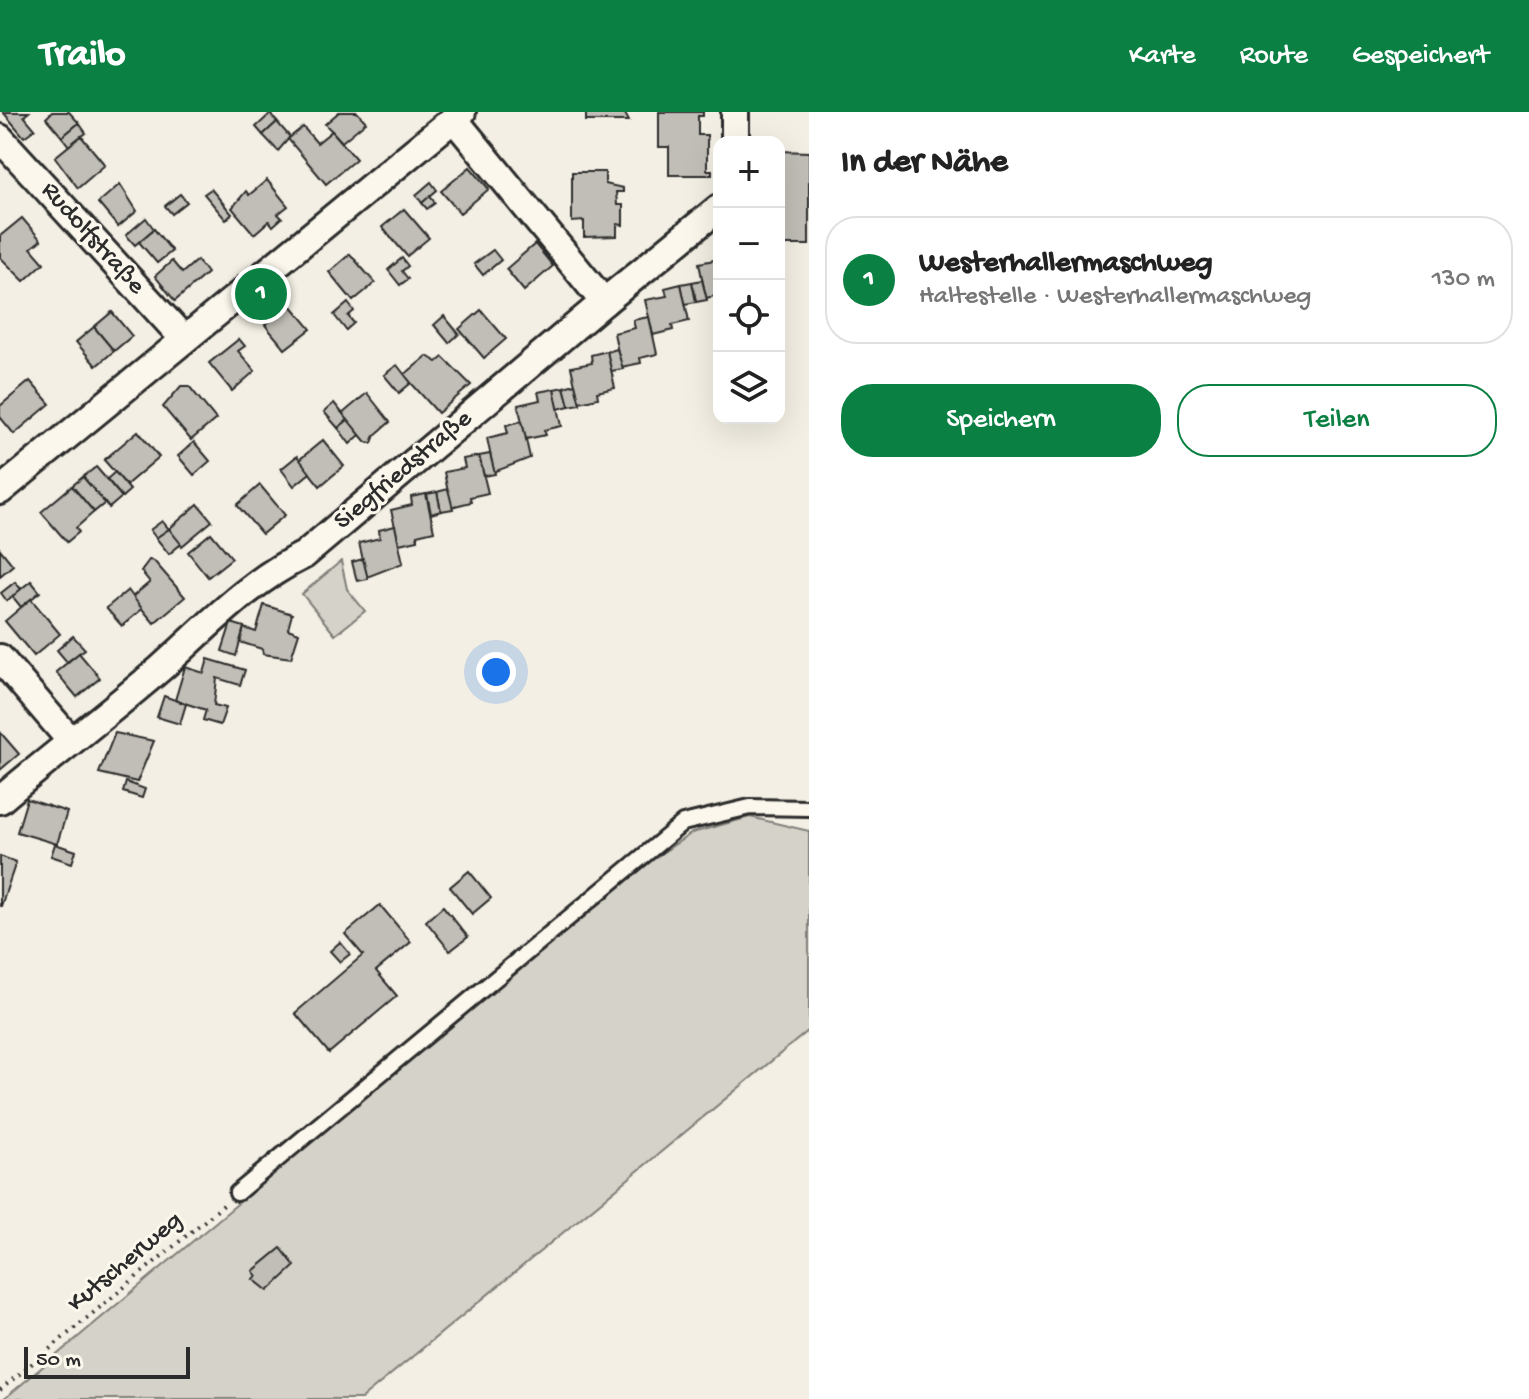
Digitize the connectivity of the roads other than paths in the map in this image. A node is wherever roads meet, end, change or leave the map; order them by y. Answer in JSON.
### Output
{"nodes":[{"id":1,"x":735,"y":112,"type":"edge"},
{"id":2,"x":458,"y":116,"type":"edge"},
{"id":3,"x":735,"y":136,"type":"edge"},
{"id":4,"x":0,"y":138,"type":"edge"},
{"id":5,"x":713,"y":213,"type":"edge"},
{"id":6,"x":604,"y":302,"type":"junction"},
{"id":7,"x":184,"y":339,"type":"junction"},
{"id":8,"x":0,"y":491,"type":"edge"},
{"id":9,"x":0,"y":658,"type":"edge"},
{"id":10,"x":71,"y":741,"type":"junction"},
{"id":11,"x":0,"y":800,"type":"edge"},
{"id":12,"x":809,"y":808,"type":"edge"},
{"id":13,"x":237,"y":1193,"type":"road end"}],
"edges":[{"from":1,"to":3,"type":"street"},
{"from":2,"to":6,"type":"street"},
{"from":2,"to":7,"type":"street"},
{"from":4,"to":7,"type":"street","name":"Rudolfstraße"},
{"from":5,"to":6,"type":"street","name":"Siegfriedstraße"},
{"from":6,"to":10,"type":"street","name":"Siegfriedstraße"},
{"from":7,"to":8,"type":"street"},
{"from":9,"to":10,"type":"street"},
{"from":10,"to":11,"type":"street","name":"Siegfriedstraße"},
{"from":12,"to":13,"type":"lane"}]}
